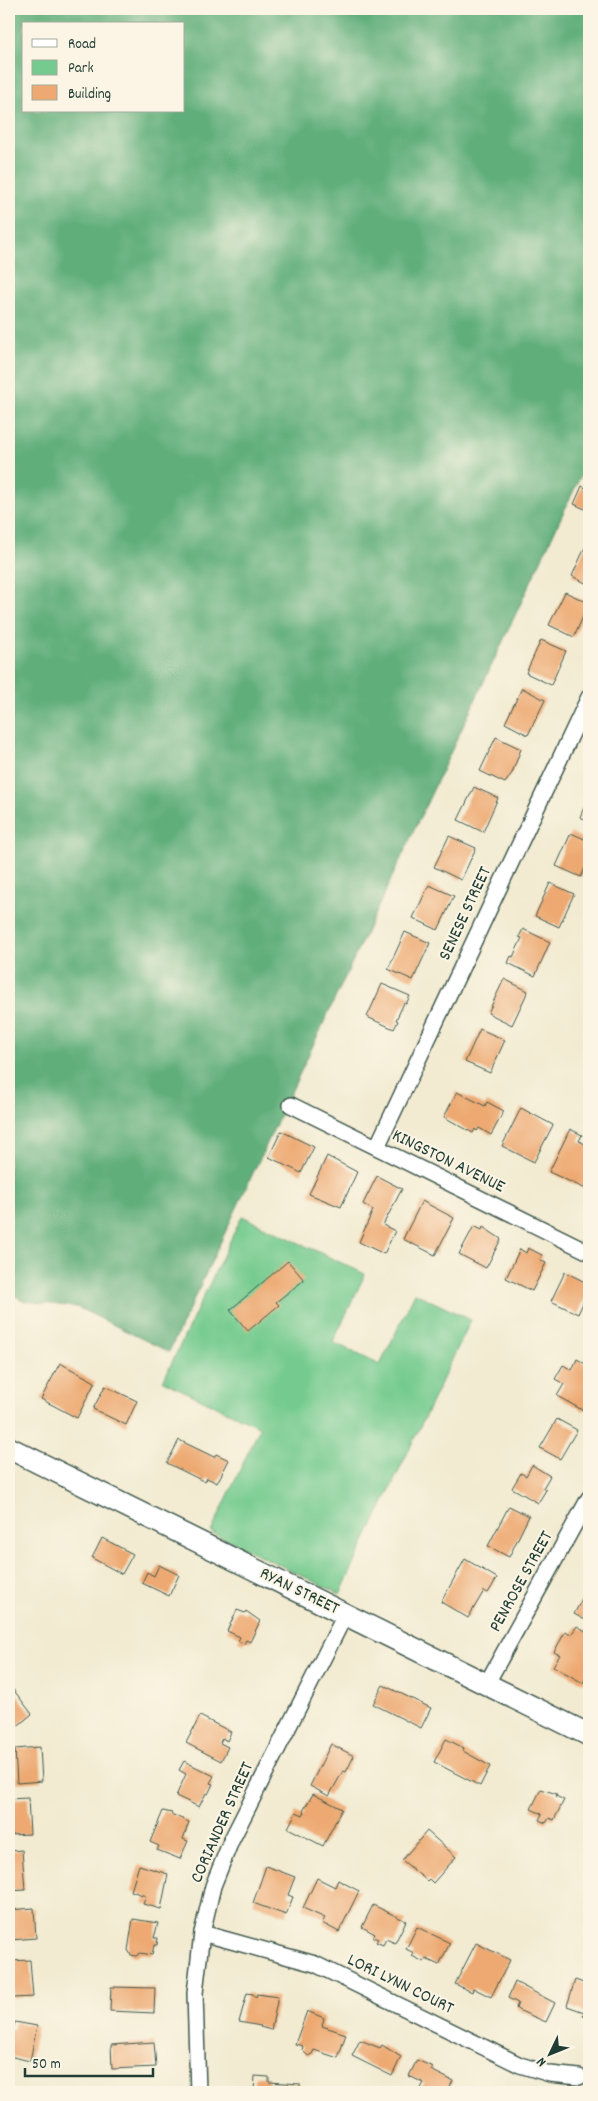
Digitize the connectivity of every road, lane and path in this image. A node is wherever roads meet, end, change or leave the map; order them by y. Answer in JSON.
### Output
{"nodes":[{"id":1,"x":589,"y":697,"type":"edge"},
{"id":2,"x":291,"y":1105,"type":"dead end"},
{"id":3,"x":377,"y":1147,"type":"junction"},
{"id":4,"x":589,"y":1252,"type":"edge"},
{"id":5,"x":9,"y":1448,"type":"edge"},
{"id":6,"x":589,"y":1498,"type":"edge"},
{"id":7,"x":345,"y":1615,"type":"junction"},
{"id":8,"x":487,"y":1683,"type":"junction"},
{"id":9,"x":589,"y":1735,"type":"edge"},
{"id":10,"x":202,"y":1933,"type":"junction"},
{"id":11,"x":579,"y":2077,"type":"dead end"},
{"id":12,"x":198,"y":2092,"type":"edge"}],
"edges":[{"from":1,"to":3,"type":"street","name":"SENESE STREET"},
{"from":2,"to":3,"type":"street","name":"KINGSTON AVENUE"},
{"from":3,"to":4,"type":"street","name":"KINGSTON AVENUE"},
{"from":5,"to":7,"type":"street","name":"RYAN STREET"},
{"from":6,"to":8,"type":"street","name":"PENROSE STREET"},
{"from":7,"to":8,"type":"street","name":"RYAN STREET"},
{"from":7,"to":10,"type":"street","name":"CORIANDER STREET"},
{"from":8,"to":9,"type":"street","name":"RYAN STREET"},
{"from":10,"to":11,"type":"street","name":"LORI LYNN COURT"},
{"from":10,"to":12,"type":"street","name":"CORIANDER STREET"}]}
